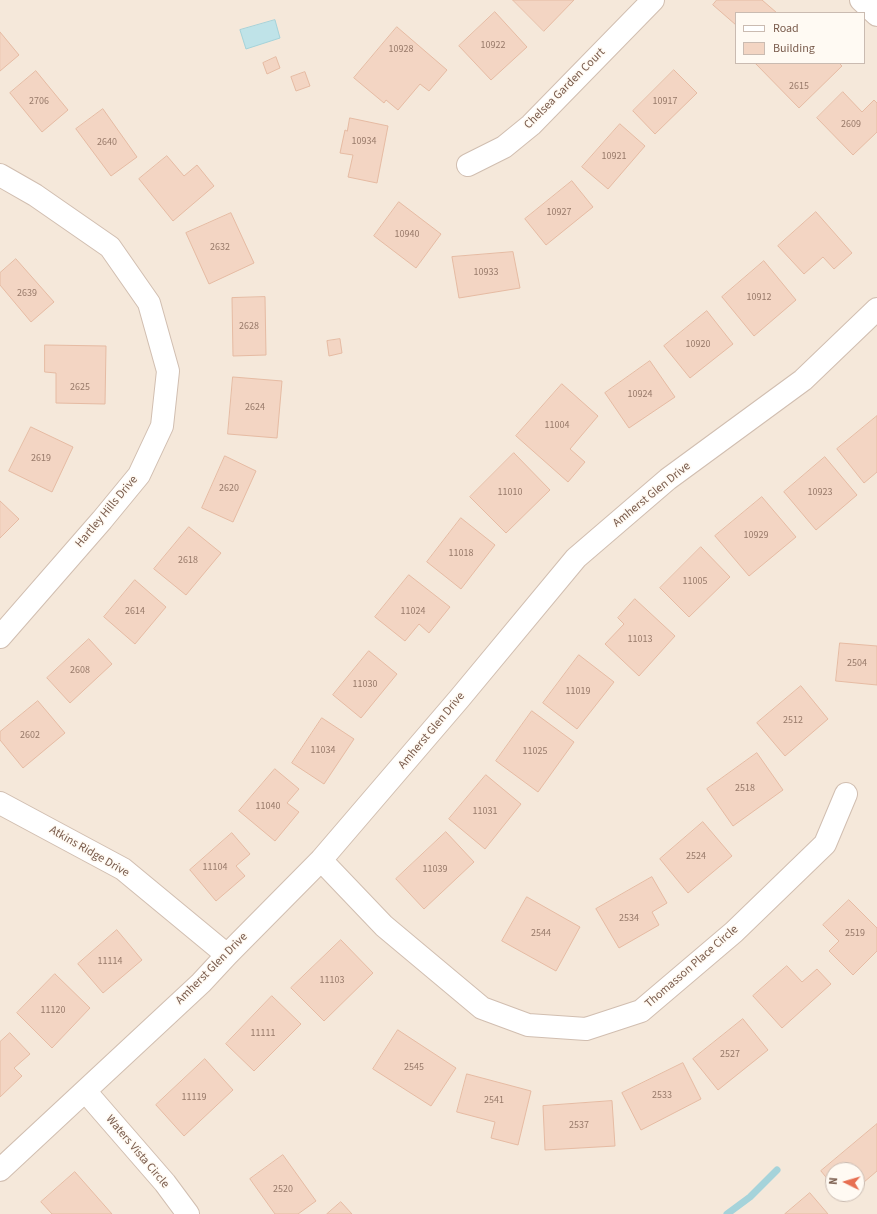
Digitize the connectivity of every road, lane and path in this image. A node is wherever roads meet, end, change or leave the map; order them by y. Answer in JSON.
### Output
{"nodes":[{"id":1,"x":653,"y":0,"type":"edge"},
{"id":2,"x":861,"y":0,"type":"edge"},
{"id":3,"x":877,"y":15,"type":"edge"},
{"id":4,"x":468,"y":165,"type":"dead end"},
{"id":5,"x":0,"y":175,"type":"edge"},
{"id":6,"x":877,"y":309,"type":"edge"},
{"id":7,"x":0,"y":636,"type":"edge"},
{"id":8,"x":846,"y":794,"type":"dead end"},
{"id":9,"x":0,"y":803,"type":"edge"},
{"id":10,"x":321,"y":860,"type":"junction"},
{"id":11,"x":227,"y":955,"type":"junction"},
{"id":12,"x":86,"y":1092,"type":"junction"},
{"id":13,"x":0,"y":1170,"type":"edge"},
{"id":14,"x":188,"y":1214,"type":"edge"}],
"edges":[{"from":1,"to":4,"type":"street","name":"Chelsea Garden Court"},
{"from":2,"to":3,"type":"street"},
{"from":5,"to":7,"type":"street","name":"Hartley Hills Drive"},
{"from":6,"to":10,"type":"street","name":"Amherst Glen Drive"},
{"from":8,"to":10,"type":"street","name":"Thomasson Place Circle"},
{"from":9,"to":11,"type":"street","name":"Atkins Ridge Drive"},
{"from":10,"to":11,"type":"street","name":"Amherst Glen Drive"},
{"from":11,"to":12,"type":"street","name":"Amherst Glen Drive"},
{"from":12,"to":13,"type":"street","name":"Amherst Glen Drive"},
{"from":12,"to":14,"type":"street","name":"Waters Vista Circle"}]}
